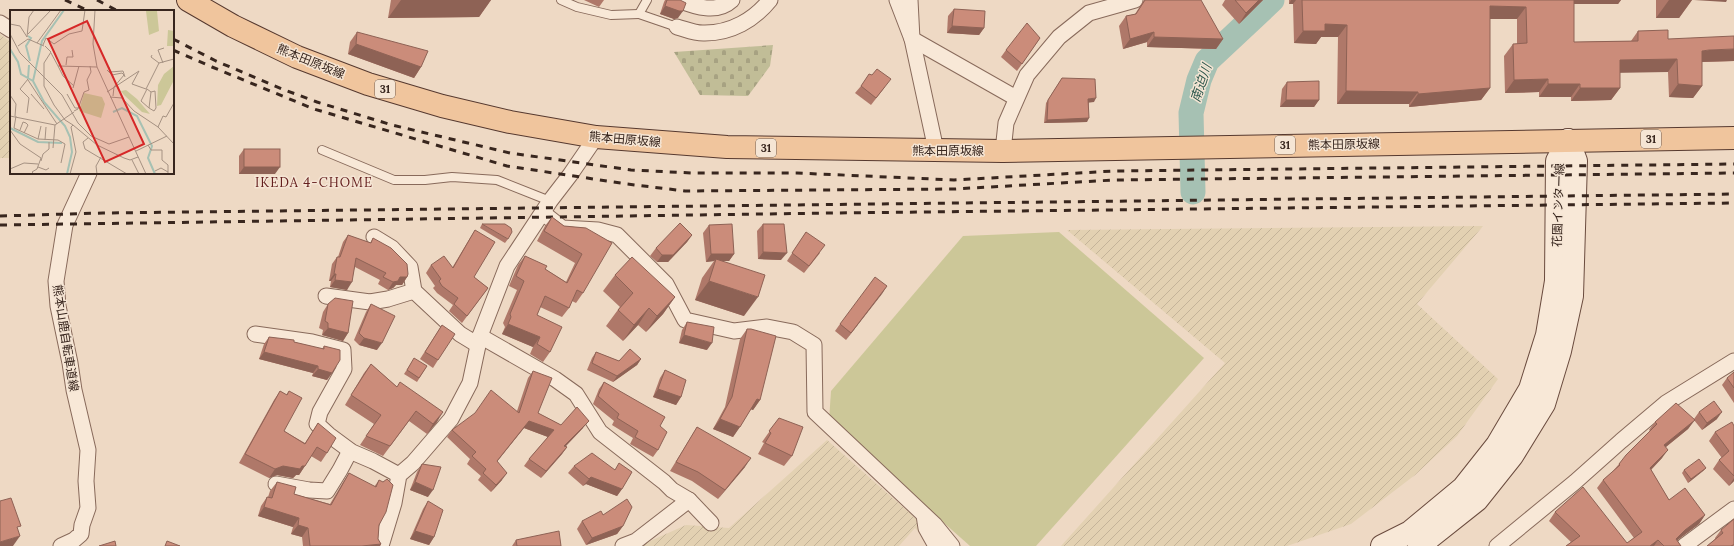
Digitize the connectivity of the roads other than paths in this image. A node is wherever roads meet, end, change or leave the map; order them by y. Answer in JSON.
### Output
{"nodes":[{"id":1,"x":188,"y":0,"type":"edge"},
{"id":2,"x":561,"y":0,"type":"edge"},
{"id":3,"x":647,"y":0,"type":"edge"},
{"id":4,"x":678,"y":0,"type":"edge"},
{"id":5,"x":732,"y":0,"type":"edge"},
{"id":6,"x":770,"y":0,"type":"edge"},
{"id":7,"x":897,"y":0,"type":"edge"},
{"id":8,"x":910,"y":0,"type":"edge"},
{"id":9,"x":1135,"y":0,"type":"edge"},
{"id":10,"x":639,"y":14,"type":"junction"},
{"id":11,"x":0,"y":23,"type":"edge"},
{"id":12,"x":677,"y":27,"type":"joint"},
{"id":13,"x":10,"y":29,"type":"edge"},
{"id":14,"x":912,"y":39,"type":"junction"},
{"id":15,"x":1016,"y":98,"type":"junction"},
{"id":16,"x":596,"y":137,"type":"junction"},
{"id":17,"x":1734,"y":138,"type":"edge"},
{"id":18,"x":1568,"y":140,"type":"junction"},
{"id":19,"x":322,"y":150,"type":"dead end"},
{"id":20,"x":936,"y":150,"type":"junction"},
{"id":21,"x":1003,"y":150,"type":"junction"},
{"id":22,"x":89,"y":174,"type":"edge"},
{"id":23,"x":547,"y":207,"type":"junction"},
{"id":24,"x":374,"y":237,"type":"edge"},
{"id":25,"x":414,"y":291,"type":"junction"},
{"id":26,"x":326,"y":296,"type":"dead end"},
{"id":27,"x":255,"y":334,"type":"dead end"},
{"id":28,"x":479,"y":340,"type":"junction"},
{"id":29,"x":1734,"y":361,"type":"edge"},
{"id":30,"x":350,"y":451,"type":"junction"},
{"id":31,"x":399,"y":475,"type":"junction"},
{"id":32,"x":276,"y":484,"type":"edge"},
{"id":33,"x":689,"y":500,"type":"junction"},
{"id":34,"x":1734,"y":509,"type":"edge"},
{"id":35,"x":924,"y":514,"type":"junction"},
{"id":36,"x":711,"y":523,"type":"dead end"},
{"id":37,"x":61,"y":546,"type":"edge"},
{"id":38,"x":381,"y":546,"type":"edge"},
{"id":39,"x":623,"y":546,"type":"edge"},
{"id":40,"x":936,"y":546,"type":"edge"},
{"id":41,"x":952,"y":546,"type":"edge"},
{"id":42,"x":1382,"y":546,"type":"edge"},
{"id":43,"x":1419,"y":546,"type":"edge"},
{"id":44,"x":1497,"y":546,"type":"edge"},
{"id":45,"x":1684,"y":546,"type":"edge"}],
"edges":[{"from":1,"to":16,"type":"main road","name":"熊本田原坂線","number":"31"},
{"from":2,"to":10,"type":"lane"},
{"from":3,"to":10,"type":"lane"},
{"from":4,"to":5,"type":"street"},
{"from":6,"to":12,"type":"street"},
{"from":7,"to":14,"type":"street"},
{"from":8,"to":14,"type":"street"},
{"from":9,"to":15,"type":"street"},
{"from":10,"to":12,"type":"lane"},
{"from":11,"to":13,"type":"street"},
{"from":14,"to":15,"type":"street"},
{"from":14,"to":20,"type":"street"},
{"from":15,"to":21,"type":"street"},
{"from":16,"to":20,"type":"main road","name":"熊本田原坂線","number":"31"},
{"from":16,"to":23,"type":"street"},
{"from":17,"to":18,"type":"main road","name":"熊本田原坂線","number":"31"},
{"from":18,"to":21,"type":"main road","name":"熊本田原坂線","number":"31"},
{"from":18,"to":42,"type":"main road","name":"花園インター線"},
{"from":18,"to":43,"type":"main road","name":"花園インター線"},
{"from":19,"to":23,"type":"lane"},
{"from":20,"to":21,"type":"main road","name":"熊本田原坂線","number":"31"},
{"from":22,"to":37,"type":"street","name":"熊本山鹿自転車道線"},
{"from":23,"to":28,"type":"street"},
{"from":23,"to":35,"type":"street"},
{"from":24,"to":25,"type":"street"},
{"from":25,"to":26,"type":"street"},
{"from":25,"to":28,"type":"street"},
{"from":27,"to":30,"type":"street"},
{"from":28,"to":31,"type":"street"},
{"from":28,"to":33,"type":"street"},
{"from":29,"to":44,"type":"street"},
{"from":30,"to":31,"type":"street"},
{"from":30,"to":32,"type":"street"},
{"from":31,"to":38,"type":"street"},
{"from":33,"to":36,"type":"street"},
{"from":33,"to":39,"type":"street"},
{"from":34,"to":45,"type":"street"},
{"from":35,"to":40,"type":"street"},
{"from":35,"to":41,"type":"street"}]}
